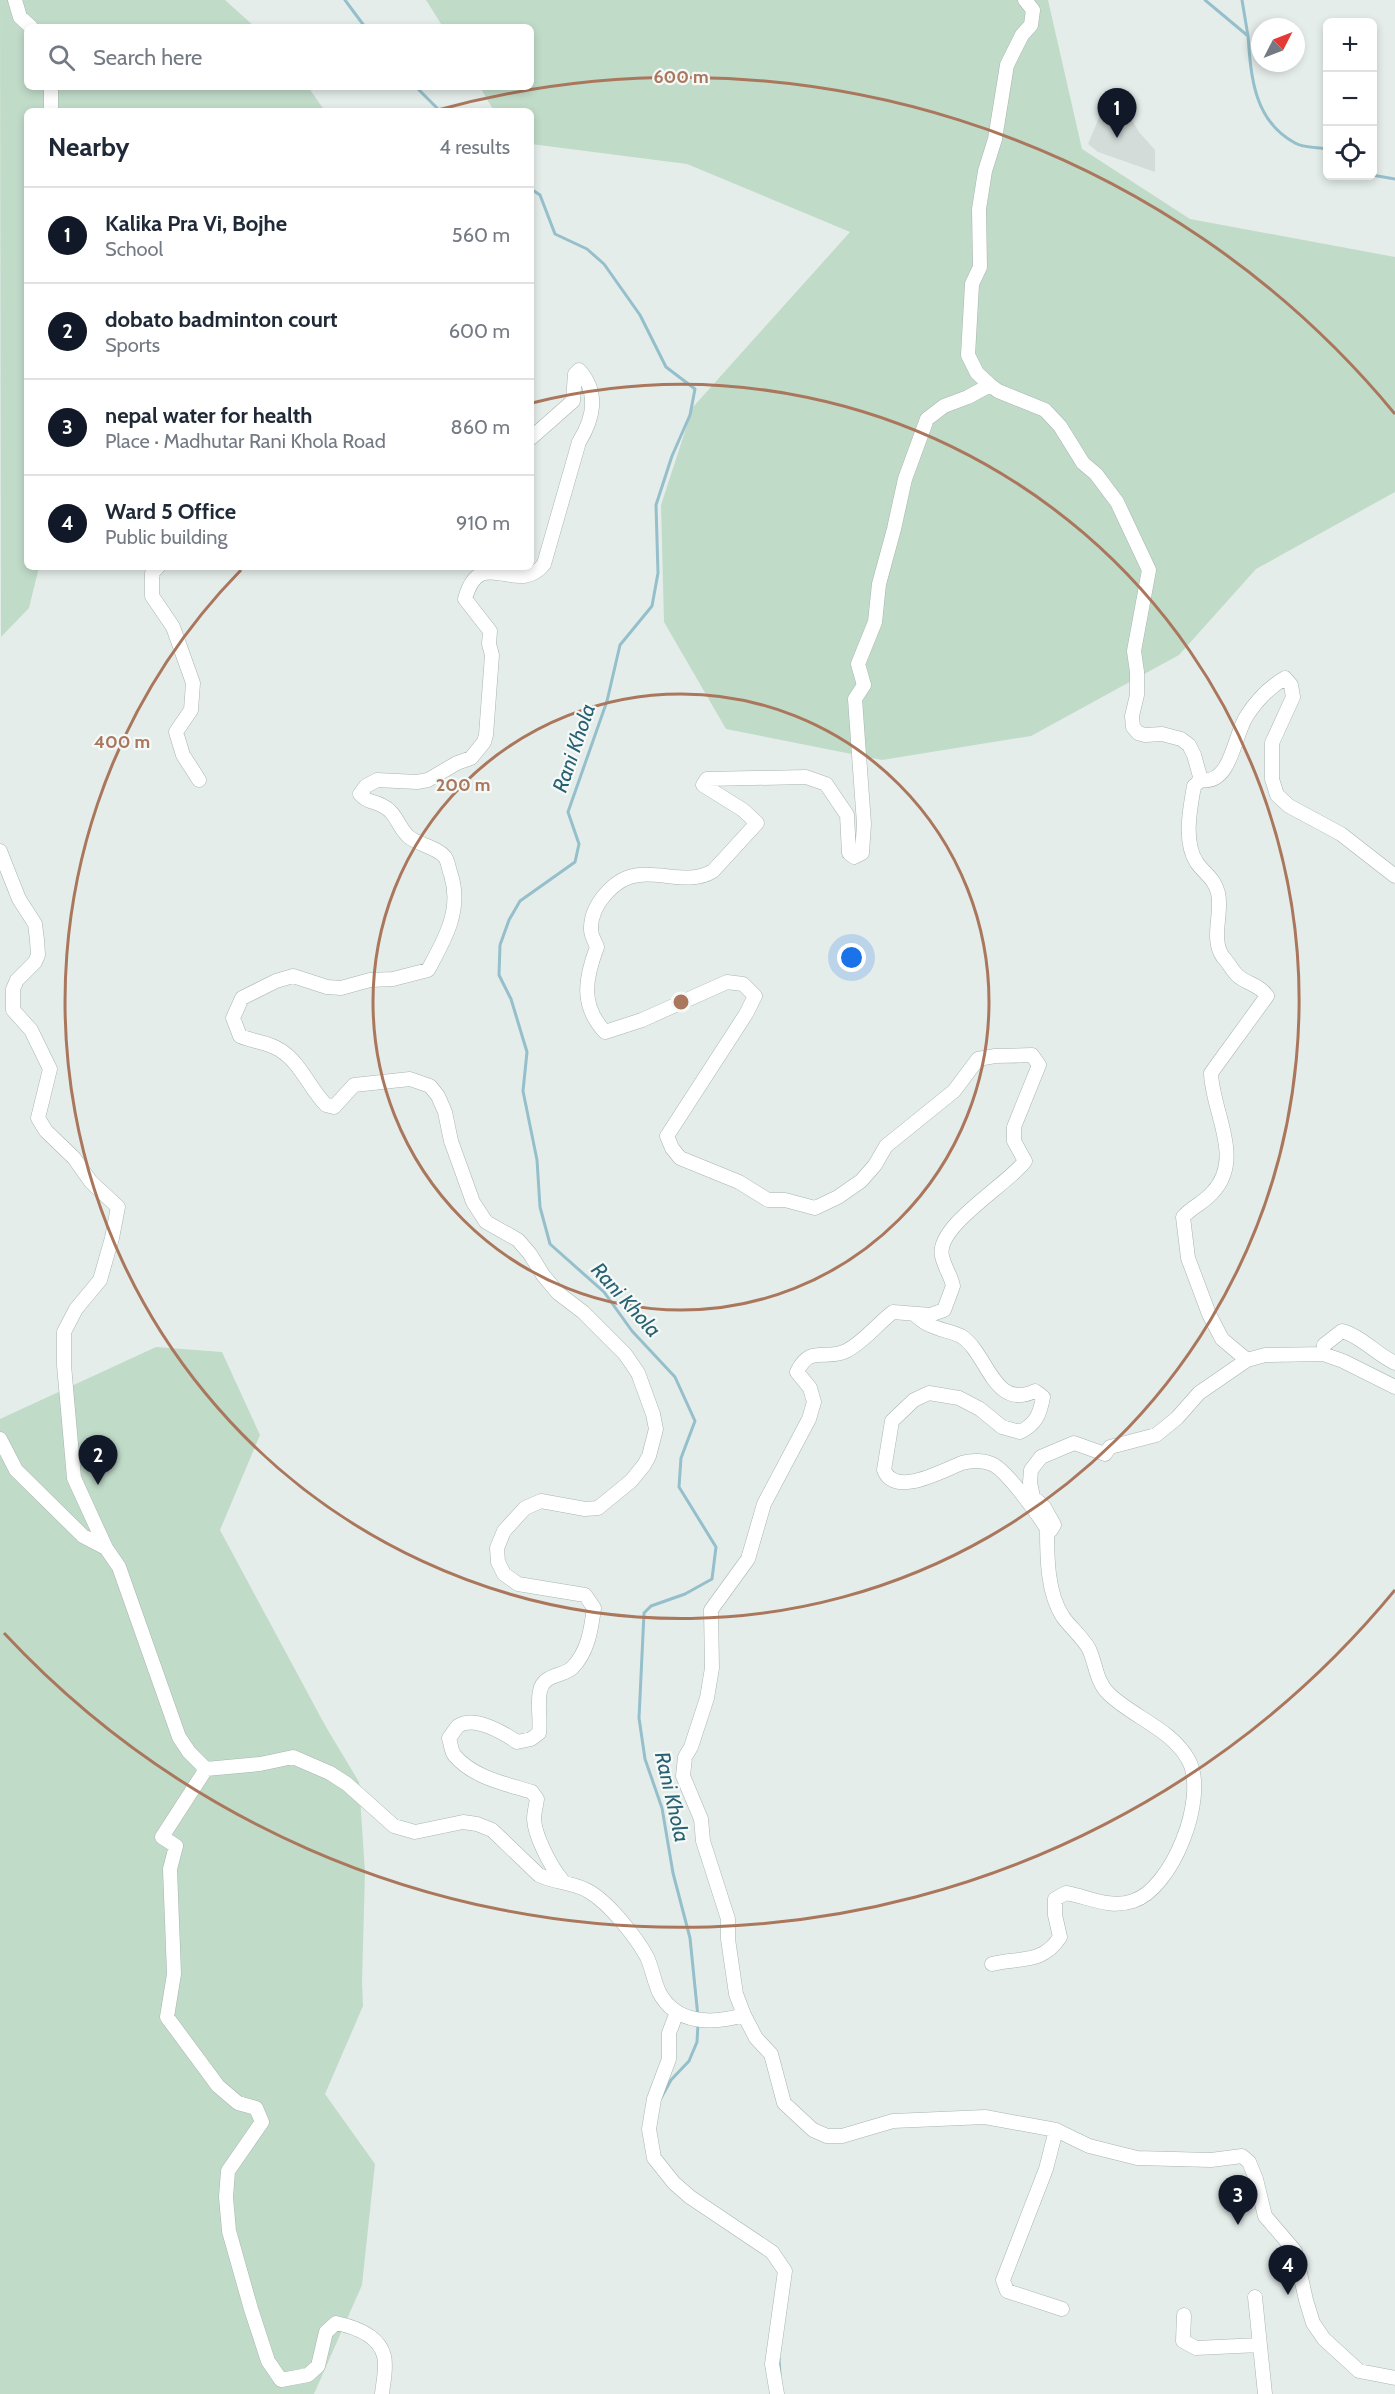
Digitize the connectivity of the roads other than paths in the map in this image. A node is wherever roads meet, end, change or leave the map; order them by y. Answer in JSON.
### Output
{"nodes":[{"id":1,"x":15,"y":0,"type":"edge"},
{"id":2,"x":1025,"y":0,"type":"edge"},
{"id":3,"x":28,"y":24,"type":"edge"},
{"id":4,"x":51,"y":90,"type":"edge"},
{"id":5,"x":51,"y":108,"type":"edge"},
{"id":6,"x":990,"y":385,"type":"junction"},
{"id":7,"x":534,"y":435,"type":"edge"},
{"id":8,"x":156,"y":570,"type":"edge"},
{"id":9,"x":199,"y":780,"type":"dead end"},
{"id":10,"x":1201,"y":780,"type":"junction"},
{"id":11,"x":0,"y":851,"type":"edge"},
{"id":12,"x":1395,"y":876,"type":"edge"},
{"id":13,"x":915,"y":1314,"type":"junction"},
{"id":14,"x":1323,"y":1354,"type":"junction"},
{"id":15,"x":1247,"y":1360,"type":"junction"},
{"id":16,"x":1395,"y":1363,"type":"edge"},
{"id":17,"x":1395,"y":1387,"type":"edge"},
{"id":18,"x":0,"y":1439,"type":"edge"},
{"id":19,"x":1047,"y":1529,"type":"junction"},
{"id":20,"x":106,"y":1548,"type":"junction"},
{"id":21,"x":206,"y":1769,"type":"junction"},
{"id":22,"x":562,"y":1880,"type":"junction"},
{"id":23,"x":992,"y":1964,"type":"dead end"},
{"id":24,"x":677,"y":2012,"type":"junction"},
{"id":25,"x":744,"y":2015,"type":"junction"},
{"id":26,"x":1056,"y":2130,"type":"junction"},
{"id":27,"x":1255,"y":2297,"type":"dead end"},
{"id":28,"x":1062,"y":2309,"type":"dead end"},
{"id":29,"x":1184,"y":2315,"type":"dead end"},
{"id":30,"x":1259,"y":2345,"type":"junction"},
{"id":31,"x":1395,"y":2378,"type":"edge"},
{"id":32,"x":382,"y":2394,"type":"edge"},
{"id":33,"x":777,"y":2394,"type":"edge"},
{"id":34,"x":1264,"y":2394,"type":"edge"}],
"edges":[{"from":1,"to":3,"type":"street"},
{"from":2,"to":6,"type":"street"},
{"from":4,"to":5,"type":"street"},
{"from":6,"to":10,"type":"street"},
{"from":6,"to":13,"type":"street"},
{"from":7,"to":22,"type":"street"},
{"from":8,"to":9,"type":"street"},
{"from":10,"to":12,"type":"street"},
{"from":10,"to":15,"type":"street"},
{"from":11,"to":20,"type":"street"},
{"from":13,"to":19,"type":"street"},
{"from":13,"to":25,"type":"street"},
{"from":14,"to":15,"type":"street"},
{"from":14,"to":16,"type":"street"},
{"from":14,"to":17,"type":"street"},
{"from":15,"to":19,"type":"street"},
{"from":18,"to":20,"type":"street"},
{"from":19,"to":23,"type":"street"},
{"from":20,"to":21,"type":"street"},
{"from":21,"to":22,"type":"street"},
{"from":21,"to":32,"type":"street"},
{"from":22,"to":24,"type":"street"},
{"from":24,"to":25,"type":"street"},
{"from":24,"to":33,"type":"street"},
{"from":25,"to":26,"type":"street"},
{"from":26,"to":28,"type":"street"},
{"from":26,"to":31,"type":"street"},
{"from":27,"to":30,"type":"street"},
{"from":29,"to":30,"type":"street"},
{"from":30,"to":34,"type":"street"}]}
